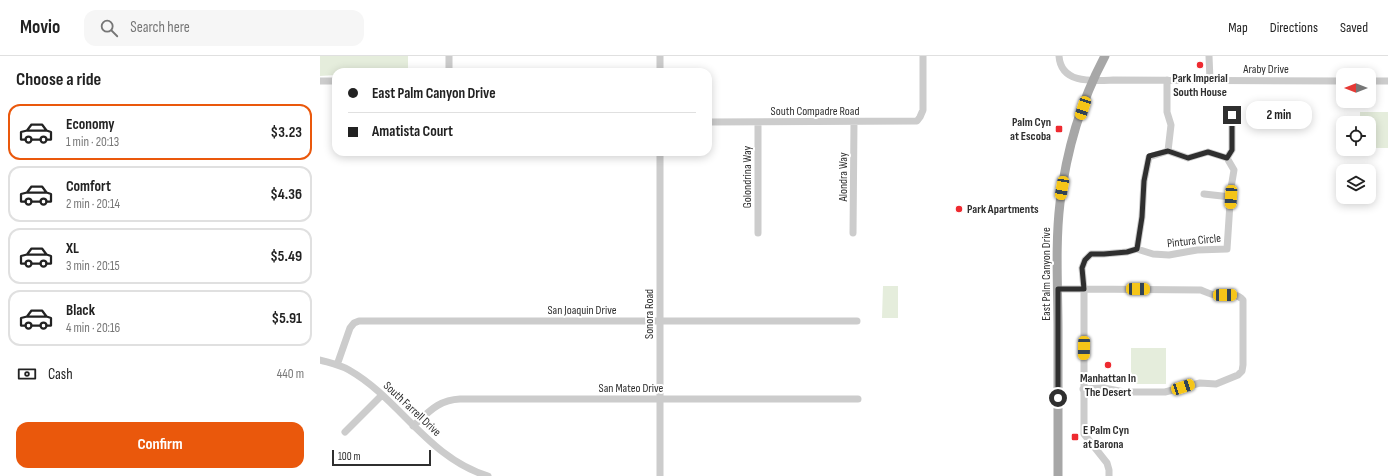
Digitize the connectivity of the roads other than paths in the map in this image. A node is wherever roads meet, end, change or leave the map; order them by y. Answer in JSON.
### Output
{"nodes":[{"id":1,"x":449,"y":56,"type":"edge"},
{"id":2,"x":660,"y":56,"type":"edge"},
{"id":3,"x":923,"y":56,"type":"edge"},
{"id":4,"x":1059,"y":56,"type":"edge"},
{"id":5,"x":1104,"y":56,"type":"edge"},
{"id":6,"x":1209,"y":56,"type":"edge"},
{"id":7,"x":449,"y":68,"type":"edge"},
{"id":8,"x":660,"y":68,"type":"edge"},
{"id":9,"x":1167,"y":80,"type":"junction"},
{"id":10,"x":1210,"y":80,"type":"junction"},
{"id":11,"x":320,"y":81,"type":"edge"},
{"id":12,"x":332,"y":81,"type":"edge"},
{"id":13,"x":1093,"y":81,"type":"junction"},
{"id":14,"x":1336,"y":81,"type":"edge"},
{"id":15,"x":1376,"y":81,"type":"edge"},
{"id":16,"x":1388,"y":81,"type":"edge"},
{"id":17,"x":1232,"y":115,"type":"dead end"},
{"id":18,"x":712,"y":122,"type":"edge"},
{"id":19,"x":758,"y":122,"type":"junction"},
{"id":20,"x":854,"y":122,"type":"junction"},
{"id":21,"x":1168,"y":151,"type":"junction"},
{"id":22,"x":660,"y":156,"type":"edge"},
{"id":23,"x":1227,"y":158,"type":"junction"},
{"id":24,"x":1204,"y":194,"type":"dead end"},
{"id":25,"x":1231,"y":197,"type":"junction"},
{"id":26,"x":758,"y":233,"type":"dead end"},
{"id":27,"x":853,"y":233,"type":"dead end"},
{"id":28,"x":1137,"y":249,"type":"junction"},
{"id":29,"x":1058,"y":289,"type":"junction"},
{"id":30,"x":1084,"y":289,"type":"junction"},
{"id":31,"x":660,"y":321,"type":"junction"},
{"id":32,"x":857,"y":321,"type":"dead end"},
{"id":33,"x":320,"y":360,"type":"edge"},
{"id":34,"x":337,"y":365,"type":"junction"},
{"id":35,"x":1084,"y":389,"type":"junction"},
{"id":36,"x":382,"y":395,"type":"junction"},
{"id":37,"x":660,"y":399,"type":"junction"},
{"id":38,"x":858,"y":399,"type":"dead end"},
{"id":39,"x":413,"y":426,"type":"junction"},
{"id":40,"x":345,"y":432,"type":"dead end"},
{"id":41,"x":488,"y":476,"type":"edge"},
{"id":42,"x":660,"y":476,"type":"edge"},
{"id":43,"x":1058,"y":476,"type":"edge"},
{"id":44,"x":1109,"y":476,"type":"edge"}],
"edges":[{"from":1,"to":7,"type":"street"},
{"from":2,"to":8,"type":"street"},
{"from":3,"to":20,"type":"street","name":"South Compadre Road"},
{"from":4,"to":13,"type":"street","name":"Araby Drive"},
{"from":5,"to":13,"type":"main road","name":"East Palm Canyon Drive"},
{"from":6,"to":10,"type":"street"},
{"from":9,"to":10,"type":"street","name":"Araby Drive"},
{"from":9,"to":13,"type":"street","name":"Araby Drive"},
{"from":9,"to":21,"type":"street"},
{"from":10,"to":14,"type":"street","name":"Araby Drive"},
{"from":11,"to":12,"type":"street"},
{"from":13,"to":29,"type":"main road","name":"East Palm Canyon Drive"},
{"from":15,"to":16,"type":"street"},
{"from":17,"to":23,"type":"street"},
{"from":18,"to":19,"type":"street","name":"South Compadre Road"},
{"from":19,"to":20,"type":"street","name":"South Compadre Road"},
{"from":19,"to":26,"type":"street","name":"Golondrina Way"},
{"from":20,"to":27,"type":"street","name":"Alondra Way"},
{"from":21,"to":23,"type":"street"},
{"from":21,"to":28,"type":"street"},
{"from":22,"to":31,"type":"street","name":"Sonora Road"},
{"from":23,"to":25,"type":"street","name":"Pintura Circle"},
{"from":24,"to":25,"type":"street"},
{"from":25,"to":28,"type":"street","name":"Pintura Circle"},
{"from":28,"to":30,"type":"street","name":"Pintura Circle"},
{"from":29,"to":30,"type":"street"},
{"from":29,"to":43,"type":"main road","name":"East Palm Canyon Drive"},
{"from":30,"to":35,"type":"street"},
{"from":30,"to":35,"type":"street"},
{"from":31,"to":32,"type":"street","name":"San Joaquin Drive"},
{"from":31,"to":34,"type":"street","name":"San Joaquin Drive"},
{"from":31,"to":37,"type":"street","name":"Sonora Road"},
{"from":33,"to":34,"type":"street","name":"South Farrell Drive"},
{"from":34,"to":36,"type":"street","name":"South Farrell Drive"},
{"from":35,"to":44,"type":"street"},
{"from":36,"to":39,"type":"street","name":"South Farrell Drive"},
{"from":36,"to":40,"type":"street"},
{"from":37,"to":38,"type":"street","name":"San Mateo Drive"},
{"from":37,"to":39,"type":"street","name":"San Mateo Drive"},
{"from":37,"to":42,"type":"street","name":"Sonora Road"},
{"from":39,"to":41,"type":"street","name":"South Farrell Drive"}]}
